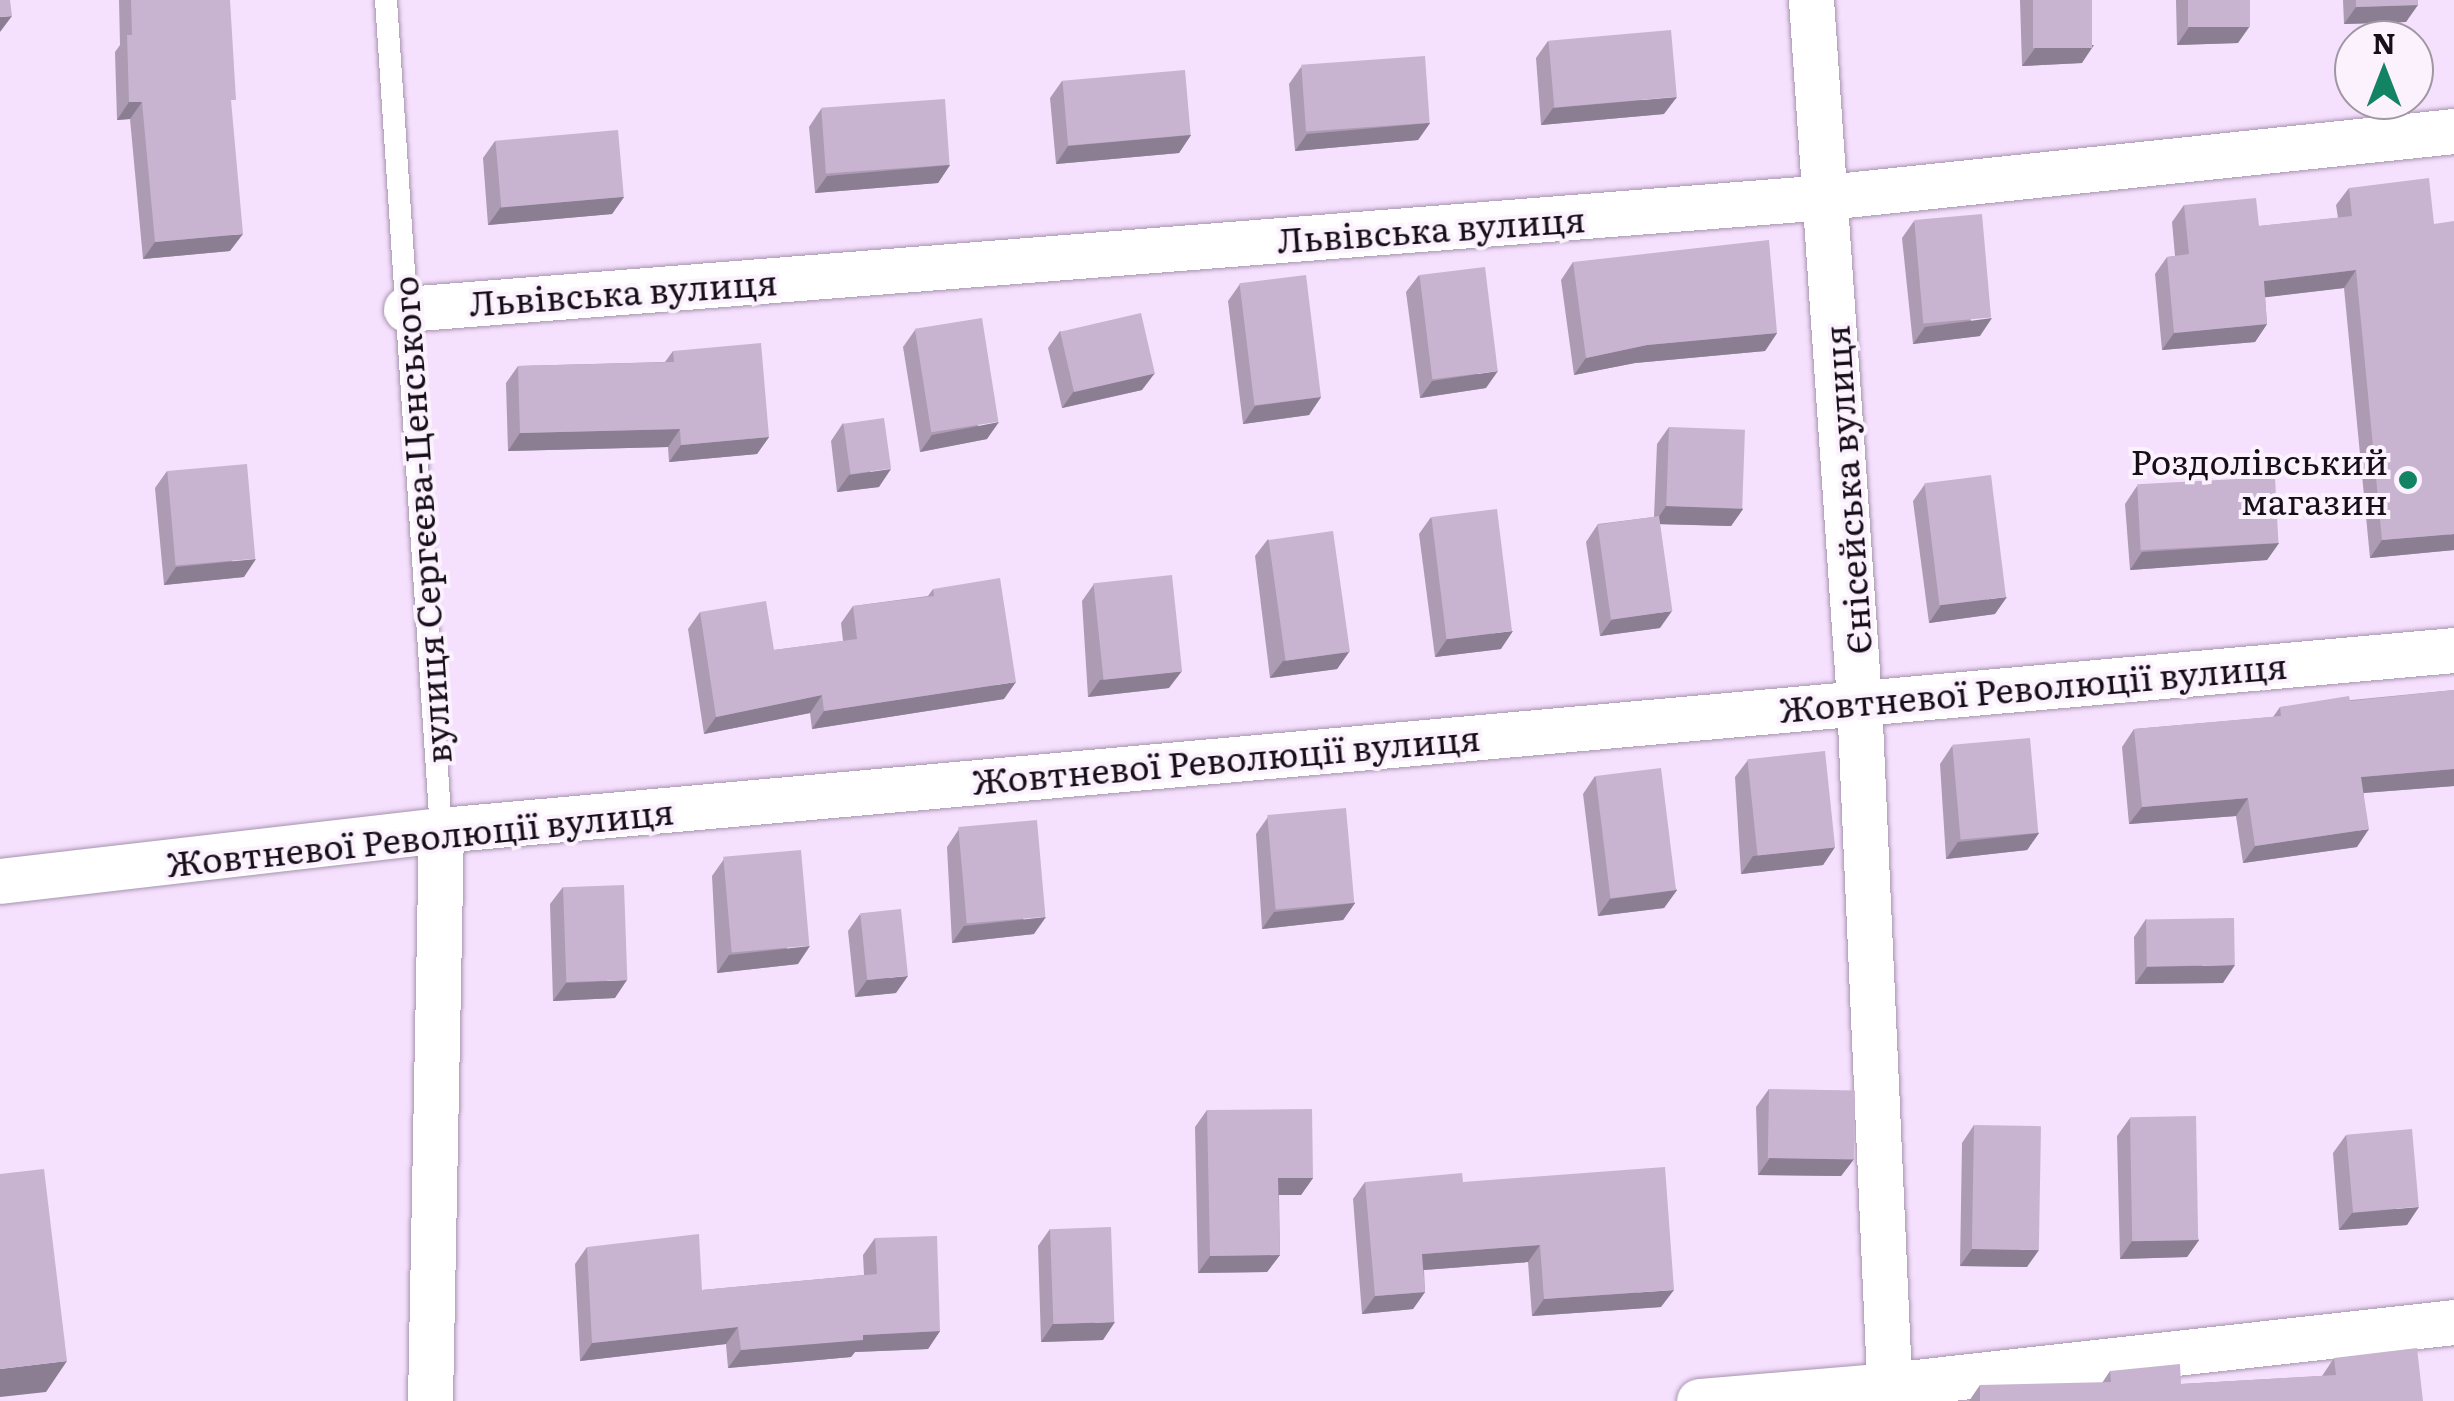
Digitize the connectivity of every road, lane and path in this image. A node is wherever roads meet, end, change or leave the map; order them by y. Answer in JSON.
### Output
{"nodes":[{"id":1,"x":386,"y":0,"type":"edge"},
{"id":2,"x":1812,"y":0,"type":"edge"},
{"id":3,"x":2454,"y":131,"type":"edge"},
{"id":4,"x":1827,"y":197,"type":"junction"},
{"id":5,"x":406,"y":308,"type":"junction"},
{"id":6,"x":2454,"y":650,"type":"edge"},
{"id":7,"x":1859,"y":700,"type":"junction"},
{"id":8,"x":441,"y":830,"type":"junction"},
{"id":9,"x":0,"y":881,"type":"edge"},
{"id":10,"x":2454,"y":1322,"type":"edge"},
{"id":11,"x":1889,"y":1393,"type":"edge"},
{"id":12,"x":430,"y":1401,"type":"edge"},
{"id":13,"x":1699,"y":1401,"type":"edge"}],
"edges":[{"from":1,"to":5,"type":"lane","name":"вулиця Сергєєва-Ценського"},
{"from":2,"to":4,"type":"street","name":"Єнісейська вулиця"},
{"from":3,"to":4,"type":"street","name":"Львівська вулиця"},
{"from":4,"to":5,"type":"street","name":"Львівська вулиця"},
{"from":4,"to":7,"type":"street","name":"Єнісейська вулиця"},
{"from":5,"to":8,"type":"lane","name":"вулиця Сергєєва-Ценського"},
{"from":6,"to":7,"type":"street","name":"Жовтневої Революції вулиця"},
{"from":7,"to":8,"type":"street","name":"Жовтневої Революції вулиця"},
{"from":7,"to":11,"type":"street","name":"Єнісейська вулиця"},
{"from":8,"to":9,"type":"street","name":"Жовтневої Революції вулиця"},
{"from":8,"to":12,"type":"street","name":"вулиця Сергєєва-Ценського"},
{"from":10,"to":11,"type":"street"},
{"from":11,"to":13,"type":"street"}]}
